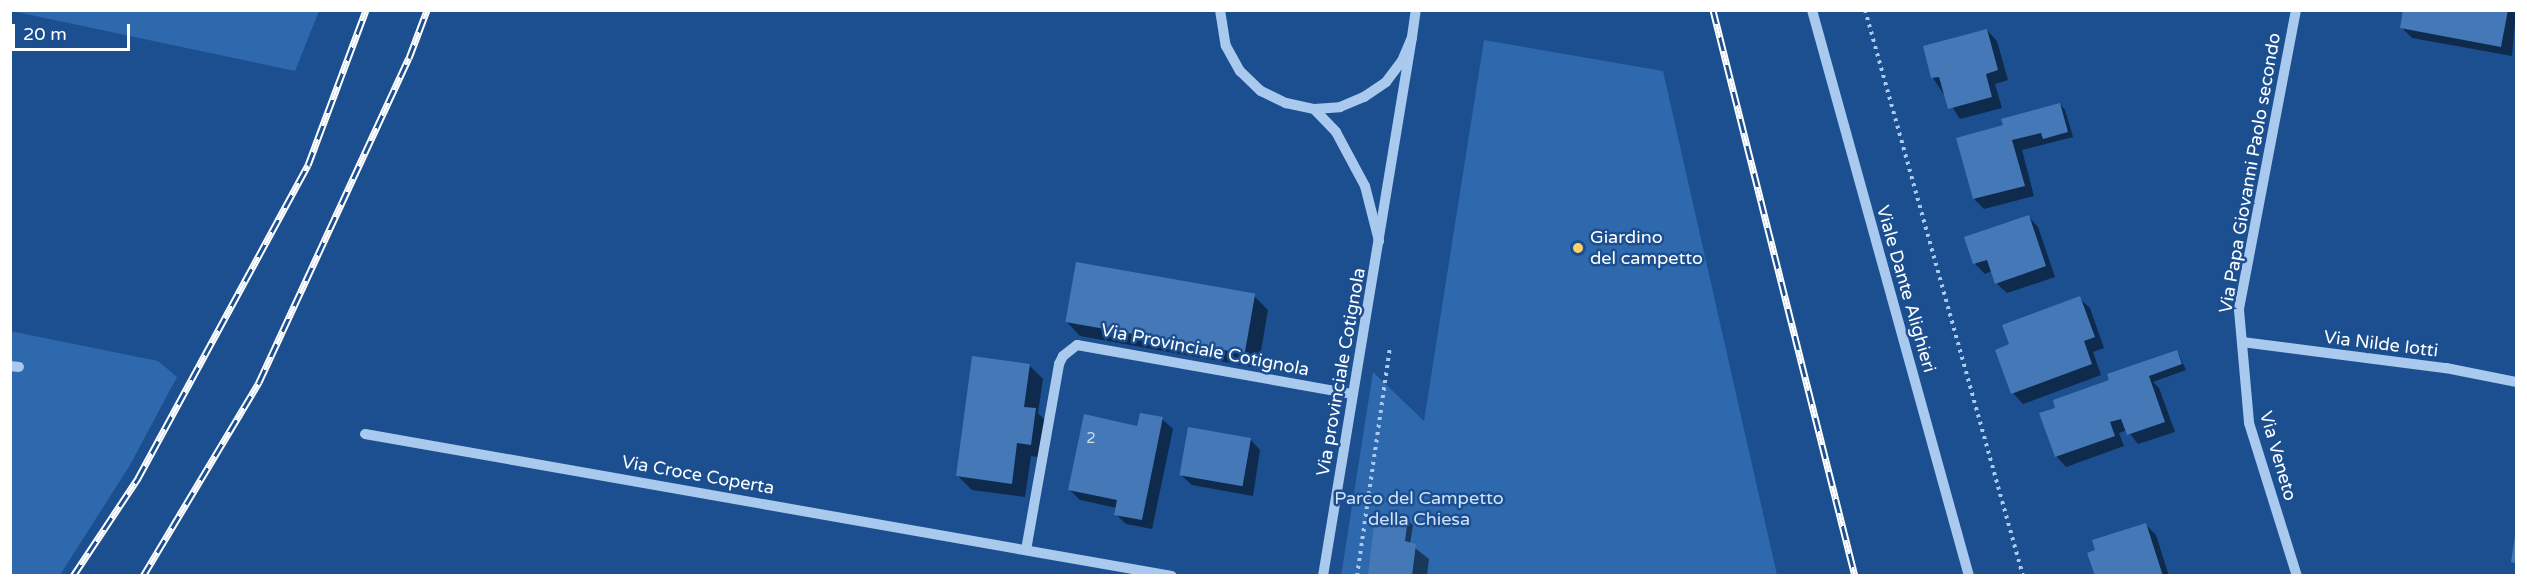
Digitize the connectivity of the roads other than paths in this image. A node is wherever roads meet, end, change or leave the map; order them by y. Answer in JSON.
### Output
{"nodes":[{"id":1,"x":1220,"y":10,"type":"edge"},
{"id":2,"x":1416,"y":10,"type":"edge"},
{"id":3,"x":1812,"y":10,"type":"edge"},
{"id":4,"x":2296,"y":10,"type":"edge"},
{"id":5,"x":1412,"y":37,"type":"junction"},
{"id":6,"x":1314,"y":109,"type":"junction"},
{"id":7,"x":1380,"y":245,"type":"junction"},
{"id":8,"x":2242,"y":342,"type":"junction"},
{"id":9,"x":2517,"y":382,"type":"edge"},
{"id":10,"x":1353,"y":394,"type":"junction"},
{"id":11,"x":365,"y":434,"type":"dead end"},
{"id":12,"x":1026,"y":549,"type":"junction"},
{"id":13,"x":1172,"y":576,"type":"edge"},
{"id":14,"x":1323,"y":576,"type":"edge"},
{"id":15,"x":1969,"y":576,"type":"edge"},
{"id":16,"x":2297,"y":576,"type":"edge"}],
"edges":[{"from":1,"to":6,"type":"street","name":"Via Provinciale Cotignola"},
{"from":2,"to":5,"type":"street","name":"Via Provinciale Cotignola"},
{"from":3,"to":15,"type":"street","name":"Viale Dante Alighieri"},
{"from":4,"to":8,"type":"street","name":"Via Papa Giovanni Paolo secondo"},
{"from":5,"to":6,"type":"street","name":"Via Provinciale Cotignola"},
{"from":5,"to":7,"type":"street","name":"Via Provinciale Cotignola"},
{"from":6,"to":7,"type":"street","name":"Via Provinciale Cotignola"},
{"from":7,"to":10,"type":"street","name":"Via provinciale Cotignola"},
{"from":8,"to":9,"type":"street","name":"Via Nilde Iotti"},
{"from":8,"to":16,"type":"street","name":"Via Veneto"},
{"from":10,"to":12,"type":"street","name":"Via Provinciale Cotignola"},
{"from":10,"to":14,"type":"street","name":"Via provinciale Cotignola"},
{"from":11,"to":12,"type":"street","name":"Via Croce Coperta"},
{"from":12,"to":13,"type":"street","name":"Via Croce Coperta"}]}
